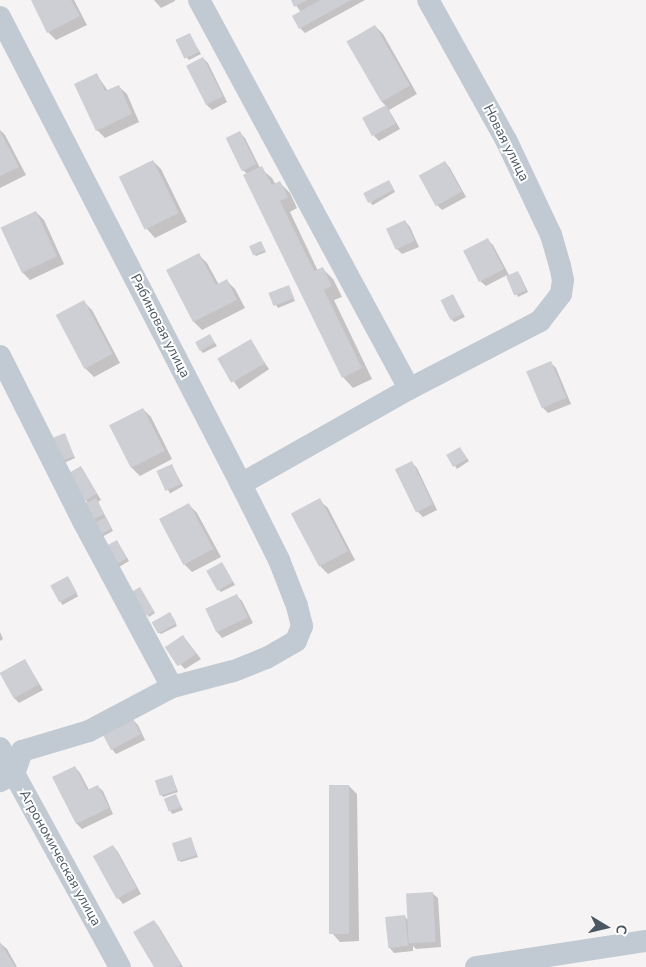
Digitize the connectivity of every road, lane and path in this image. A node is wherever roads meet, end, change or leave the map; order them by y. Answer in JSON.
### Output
{"nodes":[{"id":1,"x":198,"y":0,"type":"edge"},
{"id":2,"x":428,"y":0,"type":"edge"},
{"id":3,"x":0,"y":16,"type":"edge"},
{"id":4,"x":0,"y":356,"type":"edge"},
{"id":5,"x":409,"y":389,"type":"junction"},
{"id":6,"x":242,"y":484,"type":"junction"},
{"id":7,"x":172,"y":687,"type":"junction"},
{"id":8,"x":0,"y":748,"type":"edge"},
{"id":9,"x":7,"y":777,"type":"edge"},
{"id":10,"x":646,"y":941,"type":"edge"},
{"id":11,"x":120,"y":967,"type":"edge"},
{"id":12,"x":476,"y":967,"type":"edge"}],
"edges":[{"from":1,"to":5,"type":"street"},
{"from":2,"to":5,"type":"street","name":"Новая улица"},
{"from":3,"to":6,"type":"street","name":"Рябиновая улица"},
{"from":4,"to":7,"type":"street"},
{"from":5,"to":6,"type":"street"},
{"from":6,"to":7,"type":"street","name":"Рябиновая улица"},
{"from":7,"to":9,"type":"street"},
{"from":8,"to":9,"type":"street","name":"Агрономическая улица"},
{"from":9,"to":11,"type":"street","name":"Агрономическая улица"},
{"from":10,"to":12,"type":"street"}]}
